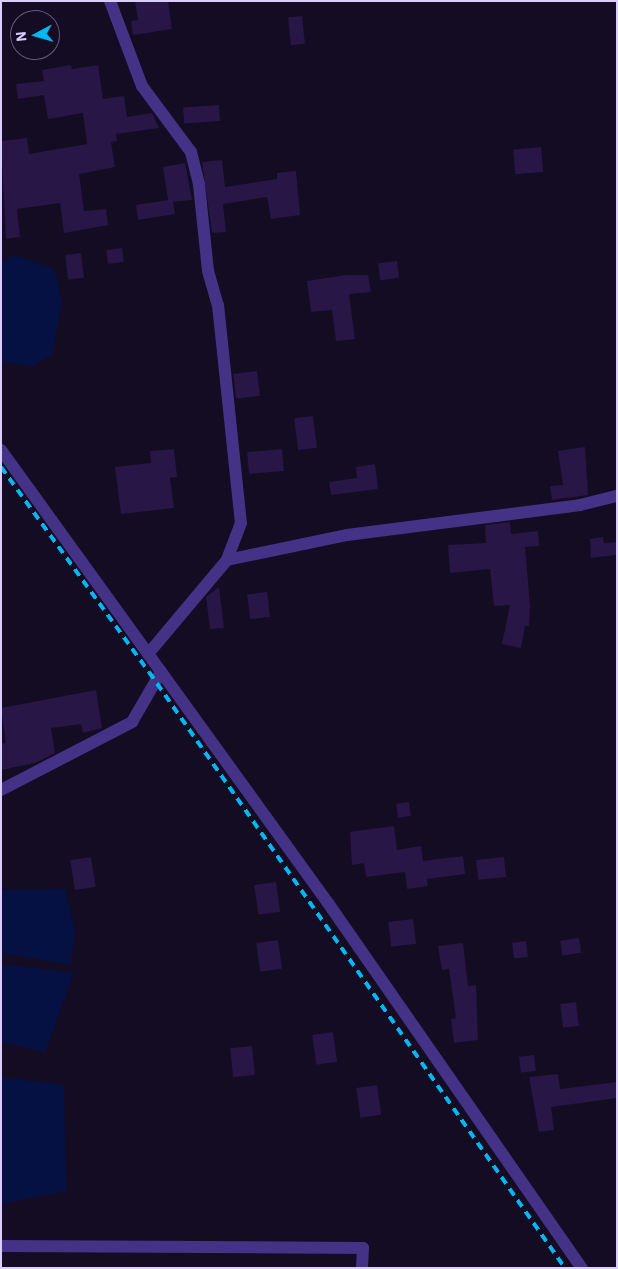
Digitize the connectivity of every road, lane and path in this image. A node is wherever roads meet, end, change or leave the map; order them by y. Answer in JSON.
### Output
{"nodes":[{"id":1,"x":110,"y":1,"type":"edge"},
{"id":2,"x":1,"y":450,"type":"edge"},
{"id":3,"x":617,"y":496,"type":"edge"},
{"id":4,"x":226,"y":560,"type":"junction"},
{"id":5,"x":148,"y":654,"type":"junction"},
{"id":6,"x":161,"y":672,"type":"junction"},
{"id":7,"x":1,"y":790,"type":"edge"},
{"id":8,"x":1,"y":1246,"type":"edge"},
{"id":9,"x":362,"y":1268,"type":"edge"},
{"id":10,"x":582,"y":1268,"type":"edge"}],
"edges":[{"from":1,"to":4,"type":"street"},
{"from":2,"to":5,"type":"street"},
{"from":3,"to":4,"type":"street"},
{"from":4,"to":5,"type":"street"},
{"from":5,"to":6,"type":"street"},
{"from":6,"to":7,"type":"street"},
{"from":6,"to":10,"type":"street"},
{"from":8,"to":9,"type":"street"}]}
